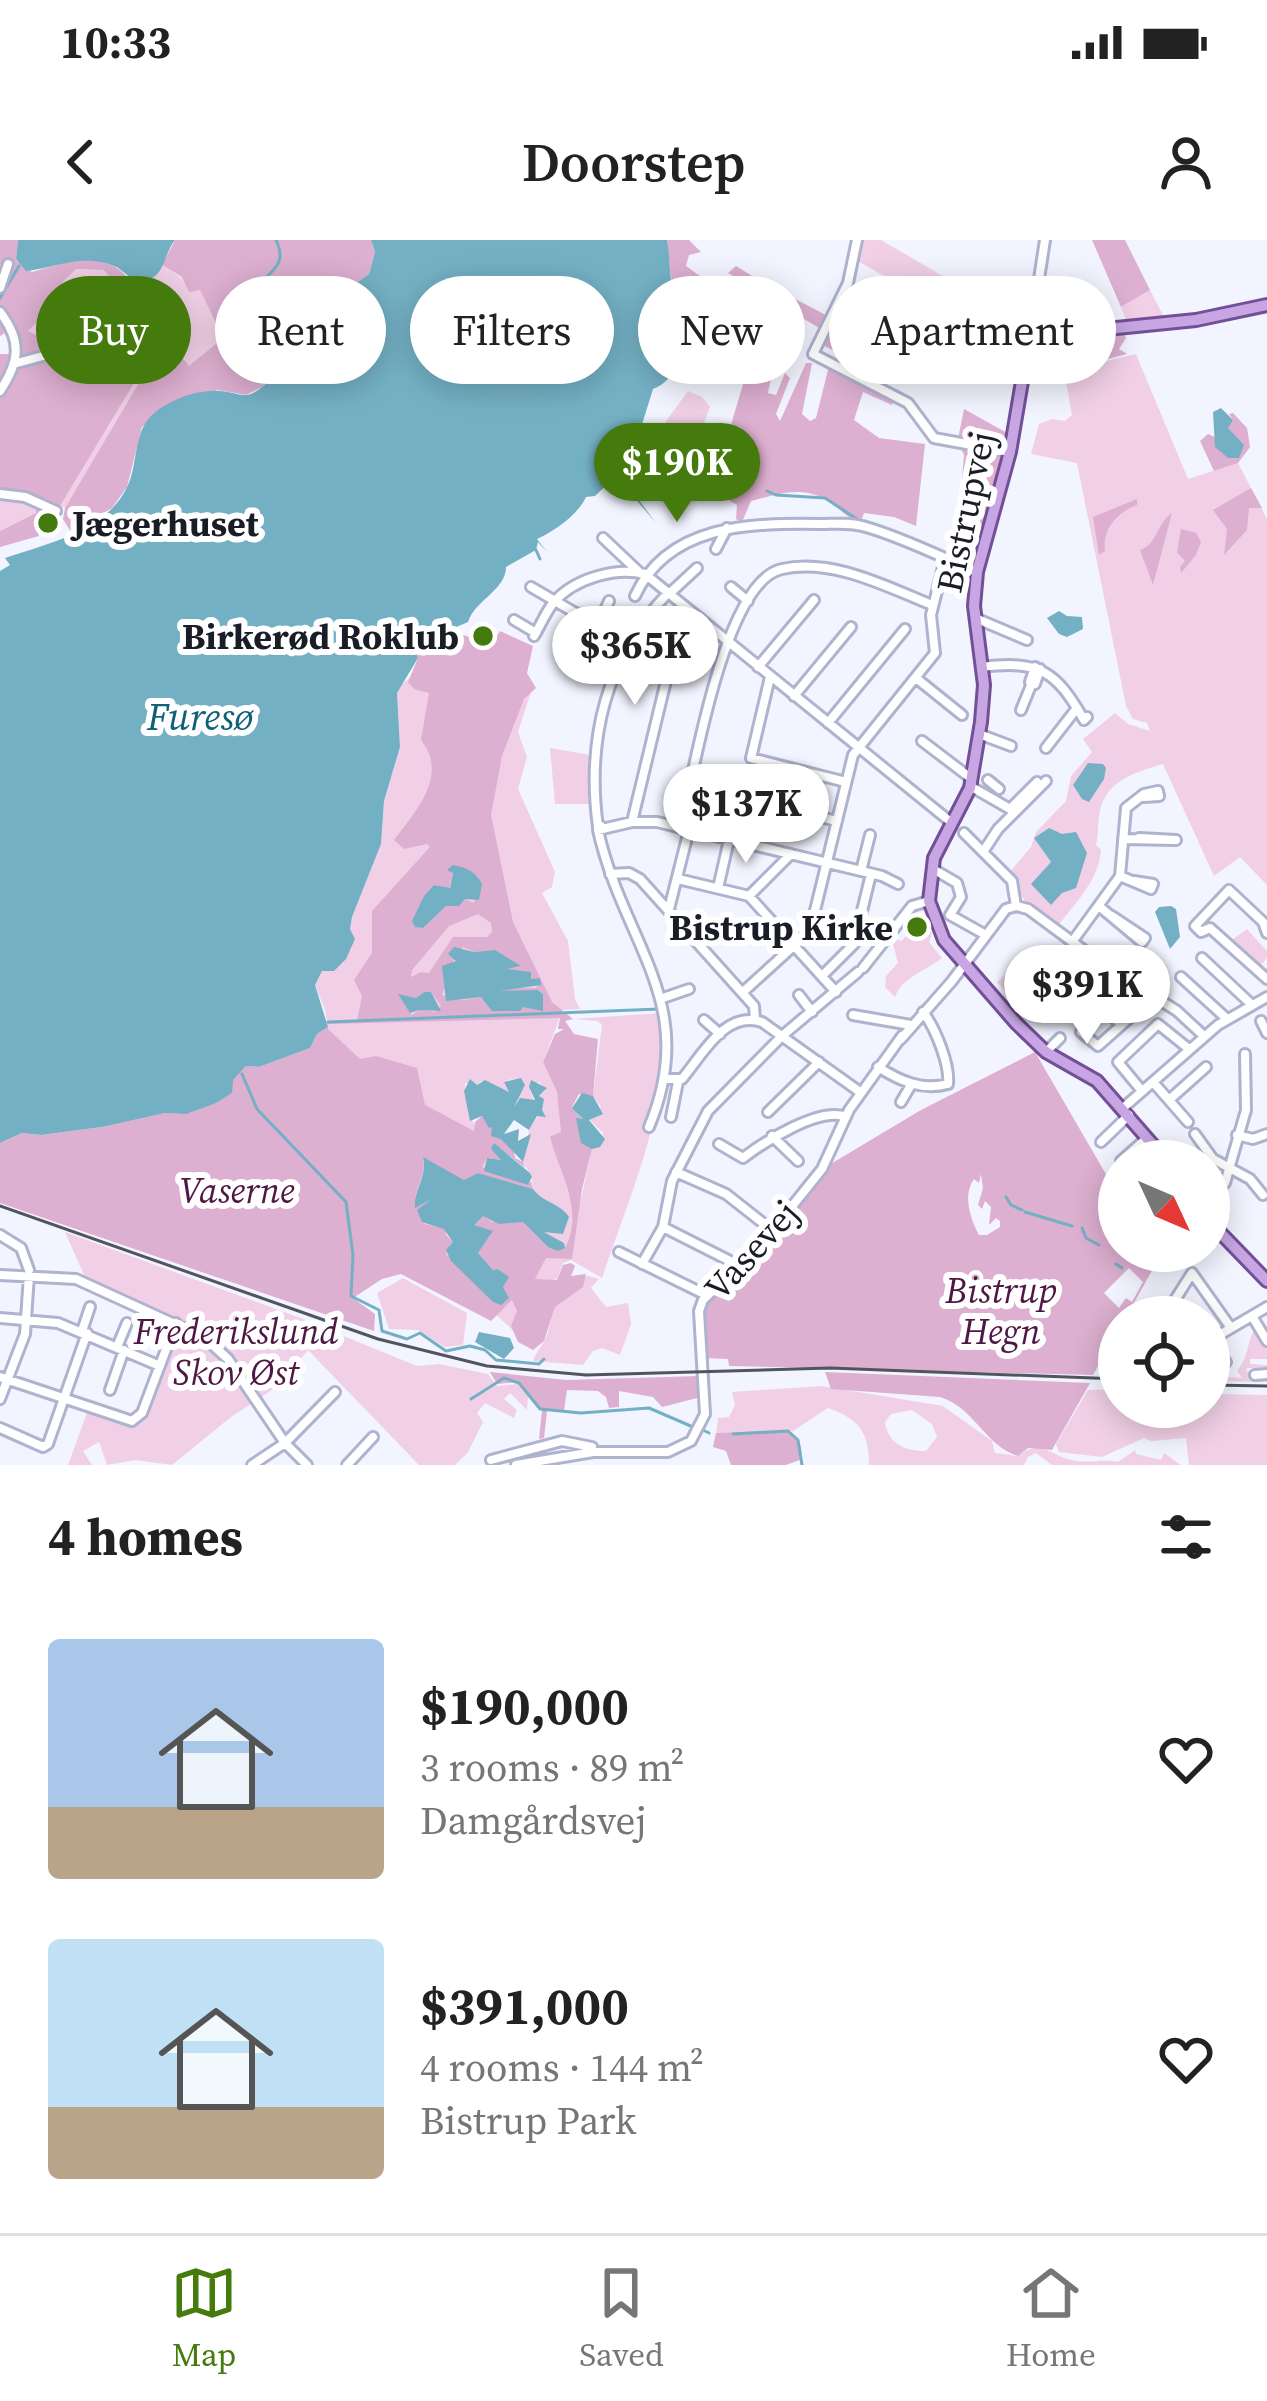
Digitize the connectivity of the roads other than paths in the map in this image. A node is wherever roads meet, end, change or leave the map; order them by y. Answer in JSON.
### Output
{"nodes":[{"id":1,"x":857,"y":240,"type":"edge"},
{"id":2,"x":1046,"y":240,"type":"edge"},
{"id":3,"x":8,"y":264,"type":"dead end"},
{"id":4,"x":1040,"y":276,"type":"edge"},
{"id":5,"x":0,"y":288,"type":"edge"},
{"id":6,"x":1267,"y":305,"type":"edge"},
{"id":7,"x":0,"y":312,"type":"edge"},
{"id":8,"x":36,"y":358,"type":"edge"},
{"id":9,"x":16,"y":363,"type":"junction"},
{"id":10,"x":0,"y":391,"type":"edge"},
{"id":11,"x":1010,"y":452,"type":"junction"},
{"id":12,"x":0,"y":494,"type":"edge"},
{"id":13,"x":56,"y":512,"type":"dead end"},
{"id":14,"x":727,"y":528,"type":"junction"},
{"id":15,"x":603,"y":538,"type":"dead end"},
{"id":16,"x":716,"y":549,"type":"dead end"},
{"id":17,"x":945,"y":559,"type":"junction"},
{"id":18,"x":697,"y":568,"type":"dead end"},
{"id":19,"x":977,"y":572,"type":"junction"},
{"id":20,"x":643,"y":573,"type":"junction"},
{"id":21,"x":531,"y":587,"type":"dead end"},
{"id":22,"x":730,"y":587,"type":"dead end"},
{"id":23,"x":668,"y":594,"type":"junction"},
{"id":24,"x":635,"y":596,"type":"dead end"},
{"id":25,"x":814,"y":600,"type":"dead end"},
{"id":26,"x":555,"y":601,"type":"junction"},
{"id":27,"x":609,"y":601,"type":"dead end"},
{"id":28,"x":748,"y":601,"type":"junction"},
{"id":29,"x":932,"y":605,"type":"junction"},
{"id":30,"x":684,"y":606,"type":"junction"},
{"id":31,"x":974,"y":617,"type":"junction"},
{"id":32,"x":514,"y":620,"type":"dead end"},
{"id":33,"x":598,"y":626,"type":"junction"},
{"id":34,"x":851,"y":626,"type":"dead end"},
{"id":35,"x":905,"y":629,"type":"dead end"},
{"id":36,"x":1027,"y":640,"type":"dead end"},
{"id":37,"x":727,"y":641,"type":"junction"},
{"id":38,"x":588,"y":648,"type":"dead end"},
{"id":39,"x":758,"y":667,"type":"junction"},
{"id":40,"x":982,"y":668,"type":"junction"},
{"id":41,"x":1038,"y":668,"type":"junction"},
{"id":42,"x":770,"y":676,"type":"junction"},
{"id":43,"x":916,"y":678,"type":"junction"},
{"id":44,"x":794,"y":696,"type":"junction"},
{"id":45,"x":1077,"y":708,"type":"junction"},
{"id":46,"x":1021,"y":710,"type":"dead end"},
{"id":47,"x":962,"y":715,"type":"dead end"},
{"id":48,"x":1087,"y":717,"type":"dead end"},
{"id":49,"x":828,"y":723,"type":"junction"},
{"id":50,"x":979,"y":734,"type":"junction"},
{"id":51,"x":922,"y":741,"type":"dead end"},
{"id":52,"x":1011,"y":746,"type":"dead end"},
{"id":53,"x":858,"y":747,"type":"junction"},
{"id":54,"x":1046,"y":748,"type":"dead end"},
{"id":55,"x":941,"y":757,"type":"junction"},
{"id":56,"x":933,"y":766,"type":"dead end"},
{"id":57,"x":846,"y":782,"type":"junction"},
{"id":58,"x":971,"y":783,"type":"junction"},
{"id":59,"x":691,"y":787,"type":"junction"},
{"id":60,"x":1144,"y":796,"type":"dead end"},
{"id":61,"x":837,"y":821,"type":"junction"},
{"id":62,"x":632,"y":822,"type":"junction"},
{"id":63,"x":953,"y":824,"type":"junction"},
{"id":64,"x":600,"y":828,"type":"junction"},
{"id":65,"x":685,"y":829,"type":"junction"},
{"id":66,"x":964,"y":833,"type":"dead end"},
{"id":67,"x":870,"y":835,"type":"dead end"},
{"id":68,"x":1138,"y":838,"type":"dead end"},
{"id":69,"x":1123,"y":839,"type":"junction"},
{"id":70,"x":730,"y":840,"type":"junction"},
{"id":71,"x":983,"y":852,"type":"junction"},
{"id":72,"x":790,"y":854,"type":"junction"},
{"id":73,"x":827,"y":862,"type":"junction"},
{"id":74,"x":932,"y":868,"type":"junction"},
{"id":75,"x":866,"y":872,"type":"junction"},
{"id":76,"x":610,"y":874,"type":"junction"},
{"id":77,"x":1120,"y":876,"type":"junction"},
{"id":78,"x":678,"y":879,"type":"junction"},
{"id":79,"x":1134,"y":881,"type":"dead end"},
{"id":80,"x":898,"y":884,"type":"dead end"},
{"id":81,"x":718,"y":888,"type":"junction"},
{"id":82,"x":749,"y":896,"type":"junction"},
{"id":83,"x":929,"y":901,"type":"junction"},
{"id":84,"x":1016,"y":906,"type":"junction"},
{"id":85,"x":1100,"y":907,"type":"junction"},
{"id":86,"x":668,"y":910,"type":"junction"},
{"id":87,"x":1112,"y":916,"type":"dead end"},
{"id":88,"x":1267,"y":933,"type":"edge"},
{"id":89,"x":983,"y":934,"type":"junction"},
{"id":90,"x":794,"y":946,"type":"junction"},
{"id":91,"x":1202,"y":958,"type":"dead end"},
{"id":92,"x":1103,"y":964,"type":"dead end"},
{"id":93,"x":964,"y":965,"type":"junction"},
{"id":94,"x":1266,"y":974,"type":"edge"},
{"id":95,"x":822,"y":976,"type":"junction"},
{"id":96,"x":1180,"y":977,"type":"dead end"},
{"id":97,"x":689,"y":989,"type":"dead end"},
{"id":98,"x":742,"y":992,"type":"junction"},
{"id":99,"x":836,"y":992,"type":"junction"},
{"id":100,"x":799,"y":995,"type":"dead end"},
{"id":101,"x":1153,"y":997,"type":"junction"},
{"id":102,"x":1267,"y":997,"type":"edge"},
{"id":103,"x":663,"y":998,"type":"junction"},
{"id":104,"x":1251,"y":1004,"type":"junction"},
{"id":105,"x":812,"y":1012,"type":"junction"},
{"id":106,"x":923,"y":1012,"type":"junction"},
{"id":107,"x":853,"y":1015,"type":"dead end"},
{"id":108,"x":1084,"y":1016,"type":"dead end"},
{"id":109,"x":1227,"y":1018,"type":"junction"},
{"id":110,"x":755,"y":1019,"type":"junction"},
{"id":111,"x":704,"y":1020,"type":"dead end"},
{"id":112,"x":1261,"y":1021,"type":"dead end"},
{"id":113,"x":911,"y":1025,"type":"junction"},
{"id":114,"x":1121,"y":1025,"type":"junction"},
{"id":115,"x":1081,"y":1032,"type":"dead end"},
{"id":116,"x":720,"y":1034,"type":"junction"},
{"id":117,"x":1265,"y":1034,"type":"edge"},
{"id":118,"x":782,"y":1036,"type":"junction"},
{"id":119,"x":1204,"y":1036,"type":"junction"},
{"id":120,"x":1059,"y":1037,"type":"dead end"},
{"id":121,"x":1189,"y":1049,"type":"junction"},
{"id":122,"x":1046,"y":1052,"type":"junction"},
{"id":123,"x":1245,"y":1054,"type":"dead end"},
{"id":124,"x":819,"y":1062,"type":"junction"},
{"id":125,"x":880,"y":1064,"type":"junction"},
{"id":126,"x":1206,"y":1067,"type":"dead end"},
{"id":127,"x":665,"y":1079,"type":"junction"},
{"id":128,"x":678,"y":1082,"type":"junction"},
{"id":129,"x":1153,"y":1082,"type":"junction"},
{"id":130,"x":911,"y":1085,"type":"junction"},
{"id":131,"x":1232,"y":1088,"type":"dead end"},
{"id":132,"x":1142,"y":1090,"type":"junction"},
{"id":133,"x":1248,"y":1091,"type":"junction"},
{"id":134,"x":860,"y":1092,"type":"junction"},
{"id":135,"x":1169,"y":1100,"type":"junction"},
{"id":136,"x":901,"y":1102,"type":"dead end"},
{"id":137,"x":768,"y":1112,"type":"dead end"},
{"id":138,"x":1126,"y":1112,"type":"junction"},
{"id":139,"x":670,"y":1117,"type":"dead end"},
{"id":140,"x":846,"y":1117,"type":"junction"},
{"id":141,"x":1188,"y":1119,"type":"dead end"},
{"id":142,"x":649,"y":1127,"type":"dead end"},
{"id":143,"x":1195,"y":1134,"type":"dead end"},
{"id":144,"x":1267,"y":1134,"type":"edge"},
{"id":145,"x":1237,"y":1135,"type":"junction"},
{"id":146,"x":772,"y":1136,"type":"junction"},
{"id":147,"x":1148,"y":1136,"type":"junction"},
{"id":148,"x":1103,"y":1140,"type":"edge"},
{"id":149,"x":1144,"y":1140,"type":"edge"},
{"id":150,"x":1151,"y":1140,"type":"edge"},
{"id":151,"x":1200,"y":1140,"type":"edge"},
{"id":152,"x":719,"y":1144,"type":"dead end"},
{"id":153,"x":798,"y":1161,"type":"dead end"},
{"id":154,"x":1230,"y":1162,"type":"edge"},
{"id":155,"x":1230,"y":1167,"type":"edge"},
{"id":156,"x":676,"y":1172,"type":"junction"},
{"id":157,"x":1263,"y":1195,"type":"dead end"},
{"id":158,"x":663,"y":1228,"type":"junction"},
{"id":159,"x":773,"y":1231,"type":"junction"},
{"id":160,"x":0,"y":1235,"type":"edge"},
{"id":161,"x":1230,"y":1244,"type":"edge"},
{"id":162,"x":619,"y":1252,"type":"dead end"},
{"id":163,"x":642,"y":1264,"type":"junction"},
{"id":164,"x":738,"y":1265,"type":"junction"},
{"id":165,"x":29,"y":1273,"type":"junction"},
{"id":166,"x":0,"y":1275,"type":"edge"},
{"id":167,"x":1264,"y":1281,"type":"edge"},
{"id":168,"x":706,"y":1295,"type":"junction"},
{"id":169,"x":1177,"y":1296,"type":"edge"},
{"id":170,"x":1208,"y":1296,"type":"edge"},
{"id":171,"x":90,"y":1307,"type":"dead end"},
{"id":172,"x":1267,"y":1307,"type":"edge"},
{"id":173,"x":1252,"y":1316,"type":"junction"},
{"id":174,"x":0,"y":1318,"type":"edge"},
{"id":175,"x":27,"y":1318,"type":"junction"},
{"id":176,"x":176,"y":1322,"type":"junction"},
{"id":177,"x":127,"y":1323,"type":"dead end"},
{"id":178,"x":1231,"y":1328,"type":"edge"},
{"id":179,"x":85,"y":1332,"type":"junction"},
{"id":180,"x":1267,"y":1341,"type":"edge"},
{"id":181,"x":121,"y":1348,"type":"junction"},
{"id":182,"x":160,"y":1366,"type":"junction"},
{"id":183,"x":1267,"y":1374,"type":"edge"},
{"id":184,"x":1255,"y":1375,"type":"dead end"},
{"id":185,"x":4,"y":1379,"type":"edge"},
{"id":186,"x":110,"y":1390,"type":"dead end"},
{"id":187,"x":335,"y":1392,"type":"dead end"},
{"id":188,"x":65,"y":1399,"type":"junction"},
{"id":189,"x":0,"y":1400,"type":"edge"},
{"id":190,"x":0,"y":1428,"type":"edge"},
{"id":191,"x":373,"y":1437,"type":"dead end"},
{"id":192,"x":285,"y":1443,"type":"junction"},
{"id":193,"x":592,"y":1447,"type":"dead end"},
{"id":194,"x":535,"y":1448,"type":"junction"},
{"id":195,"x":491,"y":1460,"type":"dead end"},
{"id":196,"x":535,"y":1460,"type":"junction"},
{"id":197,"x":252,"y":1465,"type":"edge"},
{"id":198,"x":307,"y":1465,"type":"edge"},
{"id":199,"x":346,"y":1465,"type":"edge"},
{"id":200,"x":515,"y":1465,"type":"edge"}],
"edges":[{"from":1,"to":11,"type":"street"},
{"from":2,"to":4,"type":"street"},
{"from":3,"to":5,"type":"street"},
{"from":6,"to":11,"type":"main road","name":"Bistrupvej"},
{"from":7,"to":9,"type":"street"},
{"from":8,"to":9,"type":"street"},
{"from":9,"to":10,"type":"street"},
{"from":11,"to":19,"type":"main road","name":"Bistrupvej"},
{"from":12,"to":13,"type":"street"},
{"from":14,"to":16,"type":"street"},
{"from":14,"to":17,"type":"street"},
{"from":14,"to":20,"type":"street"},
{"from":15,"to":20,"type":"street"},
{"from":17,"to":19,"type":"street"},
{"from":17,"to":29,"type":"street"},
{"from":18,"to":23,"type":"street"},
{"from":19,"to":31,"type":"main road","name":"Bistrupvej"},
{"from":20,"to":23,"type":"street"},
{"from":20,"to":24,"type":"street"},
{"from":20,"to":26,"type":"street"},
{"from":21,"to":26,"type":"street"},
{"from":22,"to":28,"type":"street"},
{"from":23,"to":30,"type":"street"},
{"from":23,"to":64,"type":"street"},
{"from":25,"to":39,"type":"street"},
{"from":26,"to":32,"type":"street"},
{"from":26,"to":33,"type":"street"},
{"from":27,"to":33,"type":"street"},
{"from":28,"to":29,"type":"street"},
{"from":28,"to":37,"type":"street"},
{"from":29,"to":43,"type":"street"},
{"from":30,"to":37,"type":"street"},
{"from":30,"to":62,"type":"street"},
{"from":31,"to":36,"type":"street"},
{"from":31,"to":40,"type":"main road","name":"Bistrupvej"},
{"from":33,"to":38,"type":"street"},
{"from":34,"to":44,"type":"street"},
{"from":35,"to":49,"type":"street"},
{"from":37,"to":39,"type":"street"},
{"from":37,"to":59,"type":"street"},
{"from":39,"to":42,"type":"street"},
{"from":40,"to":41,"type":"street"},
{"from":40,"to":50,"type":"main road","name":"Bistrupvej"},
{"from":41,"to":45,"type":"street"},
{"from":41,"to":46,"type":"street"},
{"from":42,"to":44,"type":"street"},
{"from":42,"to":57,"type":"street"},
{"from":43,"to":47,"type":"street"},
{"from":43,"to":53,"type":"street"},
{"from":44,"to":49,"type":"street"},
{"from":45,"to":48,"type":"street"},
{"from":45,"to":54,"type":"street"},
{"from":49,"to":53,"type":"street"},
{"from":50,"to":52,"type":"street"},
{"from":50,"to":58,"type":"main road","name":"Bistrupvej"},
{"from":51,"to":55,"type":"street"},
{"from":53,"to":57,"type":"street"},
{"from":53,"to":63,"type":"street"},
{"from":55,"to":56,"type":"street"},
{"from":55,"to":58,"type":"street"},
{"from":57,"to":61,"type":"street"},
{"from":58,"to":63,"type":"main road","name":"Bistrupvej"},
{"from":58,"to":71,"type":"street"},
{"from":59,"to":61,"type":"street"},
{"from":59,"to":65,"type":"street"},
{"from":60,"to":69,"type":"street"},
{"from":61,"to":73,"type":"street"},
{"from":62,"to":64,"type":"street"},
{"from":62,"to":65,"type":"street"},
{"from":63,"to":74,"type":"main road","name":"Bistrupvej"},
{"from":64,"to":76,"type":"street"},
{"from":65,"to":70,"type":"street"},
{"from":65,"to":78,"type":"street"},
{"from":66,"to":71,"type":"street"},
{"from":67,"to":75,"type":"street"},
{"from":68,"to":69,"type":"street"},
{"from":69,"to":77,"type":"street"},
{"from":70,"to":72,"type":"street"},
{"from":70,"to":81,"type":"street"},
{"from":71,"to":84,"type":"street"},
{"from":72,"to":73,"type":"street"},
{"from":72,"to":82,"type":"street"},
{"from":73,"to":75,"type":"street"},
{"from":73,"to":90,"type":"street"},
{"from":74,"to":83,"type":"main road","name":"Bistrupvej"},
{"from":74,"to":89,"type":"street"},
{"from":75,"to":80,"type":"street"},
{"from":75,"to":95,"type":"street"},
{"from":76,"to":86,"type":"street"},
{"from":76,"to":103,"type":"street"},
{"from":77,"to":79,"type":"street"},
{"from":77,"to":85,"type":"street"},
{"from":78,"to":81,"type":"street"},
{"from":78,"to":86,"type":"street"},
{"from":81,"to":82,"type":"street"},
{"from":82,"to":90,"type":"street"},
{"from":83,"to":93,"type":"main road"},
{"from":83,"to":99,"type":"street"},
{"from":84,"to":85,"type":"street"},
{"from":84,"to":89,"type":"street","name":"Vasevej"},
{"from":85,"to":87,"type":"street"},
{"from":86,"to":98,"type":"street"},
{"from":88,"to":94,"type":"street"},
{"from":89,"to":93,"type":"street","name":"Vasevej"},
{"from":90,"to":95,"type":"street"},
{"from":90,"to":98,"type":"street"},
{"from":91,"to":104,"type":"street"},
{"from":92,"to":101,"type":"street"},
{"from":93,"to":106,"type":"street","name":"Vasevej"},
{"from":93,"to":122,"type":"main road"},
{"from":95,"to":99,"type":"street"},
{"from":96,"to":109,"type":"street"},
{"from":97,"to":103,"type":"street"},
{"from":98,"to":110,"type":"street"},
{"from":99,"to":105,"type":"street"},
{"from":100,"to":105,"type":"street"},
{"from":101,"to":114,"type":"street"},
{"from":101,"to":119,"type":"street"},
{"from":102,"to":104,"type":"street"},
{"from":103,"to":127,"type":"street"},
{"from":104,"to":109,"type":"street"},
{"from":105,"to":118,"type":"street"},
{"from":106,"to":113,"type":"street","name":"Vasevej"},
{"from":106,"to":130,"type":"street"},
{"from":107,"to":113,"type":"street"},
{"from":108,"to":114,"type":"street"},
{"from":109,"to":119,"type":"street"},
{"from":110,"to":116,"type":"street"},
{"from":110,"to":118,"type":"street"},
{"from":111,"to":116,"type":"street"},
{"from":112,"to":117,"type":"street"},
{"from":113,"to":125,"type":"street","name":"Vasevej"},
{"from":114,"to":115,"type":"street"},
{"from":116,"to":128,"type":"street"},
{"from":118,"to":124,"type":"street"},
{"from":118,"to":156,"type":"street"},
{"from":119,"to":121,"type":"street"},
{"from":120,"to":122,"type":"street"},
{"from":121,"to":129,"type":"street"},
{"from":121,"to":132,"type":"street"},
{"from":122,"to":138,"type":"main road"},
{"from":123,"to":133,"type":"street"},
{"from":124,"to":134,"type":"street"},
{"from":124,"to":137,"type":"street"},
{"from":125,"to":130,"type":"street"},
{"from":125,"to":134,"type":"street","name":"Vasevej"},
{"from":126,"to":135,"type":"street"},
{"from":127,"to":128,"type":"street"},
{"from":127,"to":142,"type":"street"},
{"from":128,"to":139,"type":"street"},
{"from":129,"to":132,"type":"street"},
{"from":129,"to":135,"type":"street"},
{"from":130,"to":136,"type":"street"},
{"from":131,"to":133,"type":"street"},
{"from":132,"to":138,"type":"street"},
{"from":133,"to":145,"type":"street"},
{"from":134,"to":140,"type":"street","name":"Vasevej"},
{"from":135,"to":141,"type":"street"},
{"from":138,"to":147,"type":"main road"},
{"from":138,"to":148,"type":"street"},
{"from":140,"to":146,"type":"street"},
{"from":140,"to":159,"type":"street","name":"Vasevej"},
{"from":143,"to":151,"type":"street"},
{"from":144,"to":145,"type":"street"},
{"from":145,"to":154,"type":"street"},
{"from":146,"to":152,"type":"street"},
{"from":146,"to":153,"type":"street"},
{"from":147,"to":149,"type":"street"},
{"from":147,"to":150,"type":"main road"},
{"from":155,"to":157,"type":"street"},
{"from":156,"to":158,"type":"street"},
{"from":156,"to":159,"type":"street"},
{"from":158,"to":163,"type":"street"},
{"from":158,"to":164,"type":"street"},
{"from":159,"to":164,"type":"street","name":"Vasevej"},
{"from":160,"to":165,"type":"street"},
{"from":161,"to":167,"type":"main road"},
{"from":162,"to":163,"type":"street"},
{"from":163,"to":168,"type":"street"},
{"from":164,"to":168,"type":"street","name":"Vasevej"},
{"from":165,"to":166,"type":"street"},
{"from":165,"to":175,"type":"street"},
{"from":165,"to":176,"type":"street"},
{"from":168,"to":196,"type":"street","name":"Vasevej"},
{"from":169,"to":170,"type":"street"},
{"from":171,"to":179,"type":"street"},
{"from":172,"to":173,"type":"street"},
{"from":173,"to":178,"type":"street"},
{"from":173,"to":180,"type":"street"},
{"from":174,"to":175,"type":"street"},
{"from":175,"to":179,"type":"street"},
{"from":175,"to":185,"type":"street"},
{"from":176,"to":182,"type":"street"},
{"from":176,"to":192,"type":"street"},
{"from":177,"to":181,"type":"street"},
{"from":179,"to":181,"type":"street"},
{"from":179,"to":188,"type":"street"},
{"from":181,"to":182,"type":"street"},
{"from":181,"to":186,"type":"street"},
{"from":182,"to":188,"type":"street"},
{"from":183,"to":184,"type":"street"},
{"from":185,"to":188,"type":"street"},
{"from":185,"to":189,"type":"street"},
{"from":187,"to":192,"type":"street"},
{"from":188,"to":190,"type":"street"},
{"from":191,"to":199,"type":"street"},
{"from":192,"to":197,"type":"street"},
{"from":192,"to":198,"type":"street"},
{"from":193,"to":194,"type":"street"},
{"from":194,"to":195,"type":"street"},
{"from":194,"to":196,"type":"street"},
{"from":196,"to":200,"type":"street","name":"Vasevej"}]}
